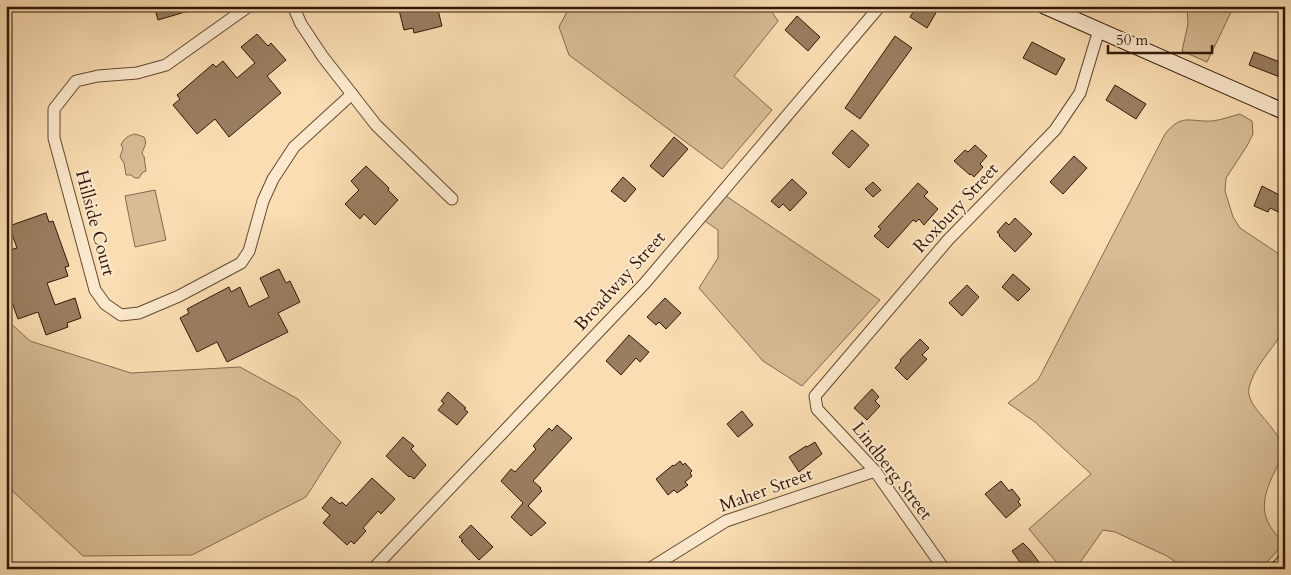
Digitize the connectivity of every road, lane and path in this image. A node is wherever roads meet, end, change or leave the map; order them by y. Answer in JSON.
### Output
{"nodes":[{"id":1,"x":250,"y":6,"type":"edge"},
{"id":2,"x":293,"y":6,"type":"edge"},
{"id":3,"x":880,"y":6,"type":"edge"},
{"id":4,"x":1044,"y":6,"type":"edge"},
{"id":5,"x":1099,"y":30,"type":"junction"},
{"id":6,"x":352,"y":94,"type":"junction"},
{"id":7,"x":1285,"y":112,"type":"edge"},
{"id":8,"x":452,"y":199,"type":"dead end"},
{"id":9,"x":815,"y":396,"type":"joint"},
{"id":10,"x":875,"y":471,"type":"junction"},
{"id":11,"x":1285,"y":561,"type":"edge"},
{"id":12,"x":373,"y":569,"type":"edge"},
{"id":13,"x":649,"y":569,"type":"edge"},
{"id":14,"x":944,"y":569,"type":"edge"},
{"id":15,"x":1278,"y":569,"type":"edge"}],
"edges":[{"from":1,"to":6,"type":"street","name":"Hillside Court"},
{"from":2,"to":6,"type":"street"},
{"from":3,"to":12,"type":"street","name":"Broadway Street"},
{"from":4,"to":5,"type":"street"},
{"from":5,"to":7,"type":"street"},
{"from":5,"to":9,"type":"street","name":"Roxbury Street"},
{"from":6,"to":8,"type":"street"},
{"from":9,"to":10,"type":"street","name":"Lindberg Street"},
{"from":10,"to":13,"type":"street","name":"Maher Street"},
{"from":10,"to":14,"type":"street","name":"Lindberg Street"},
{"from":11,"to":15,"type":"street"}]}
